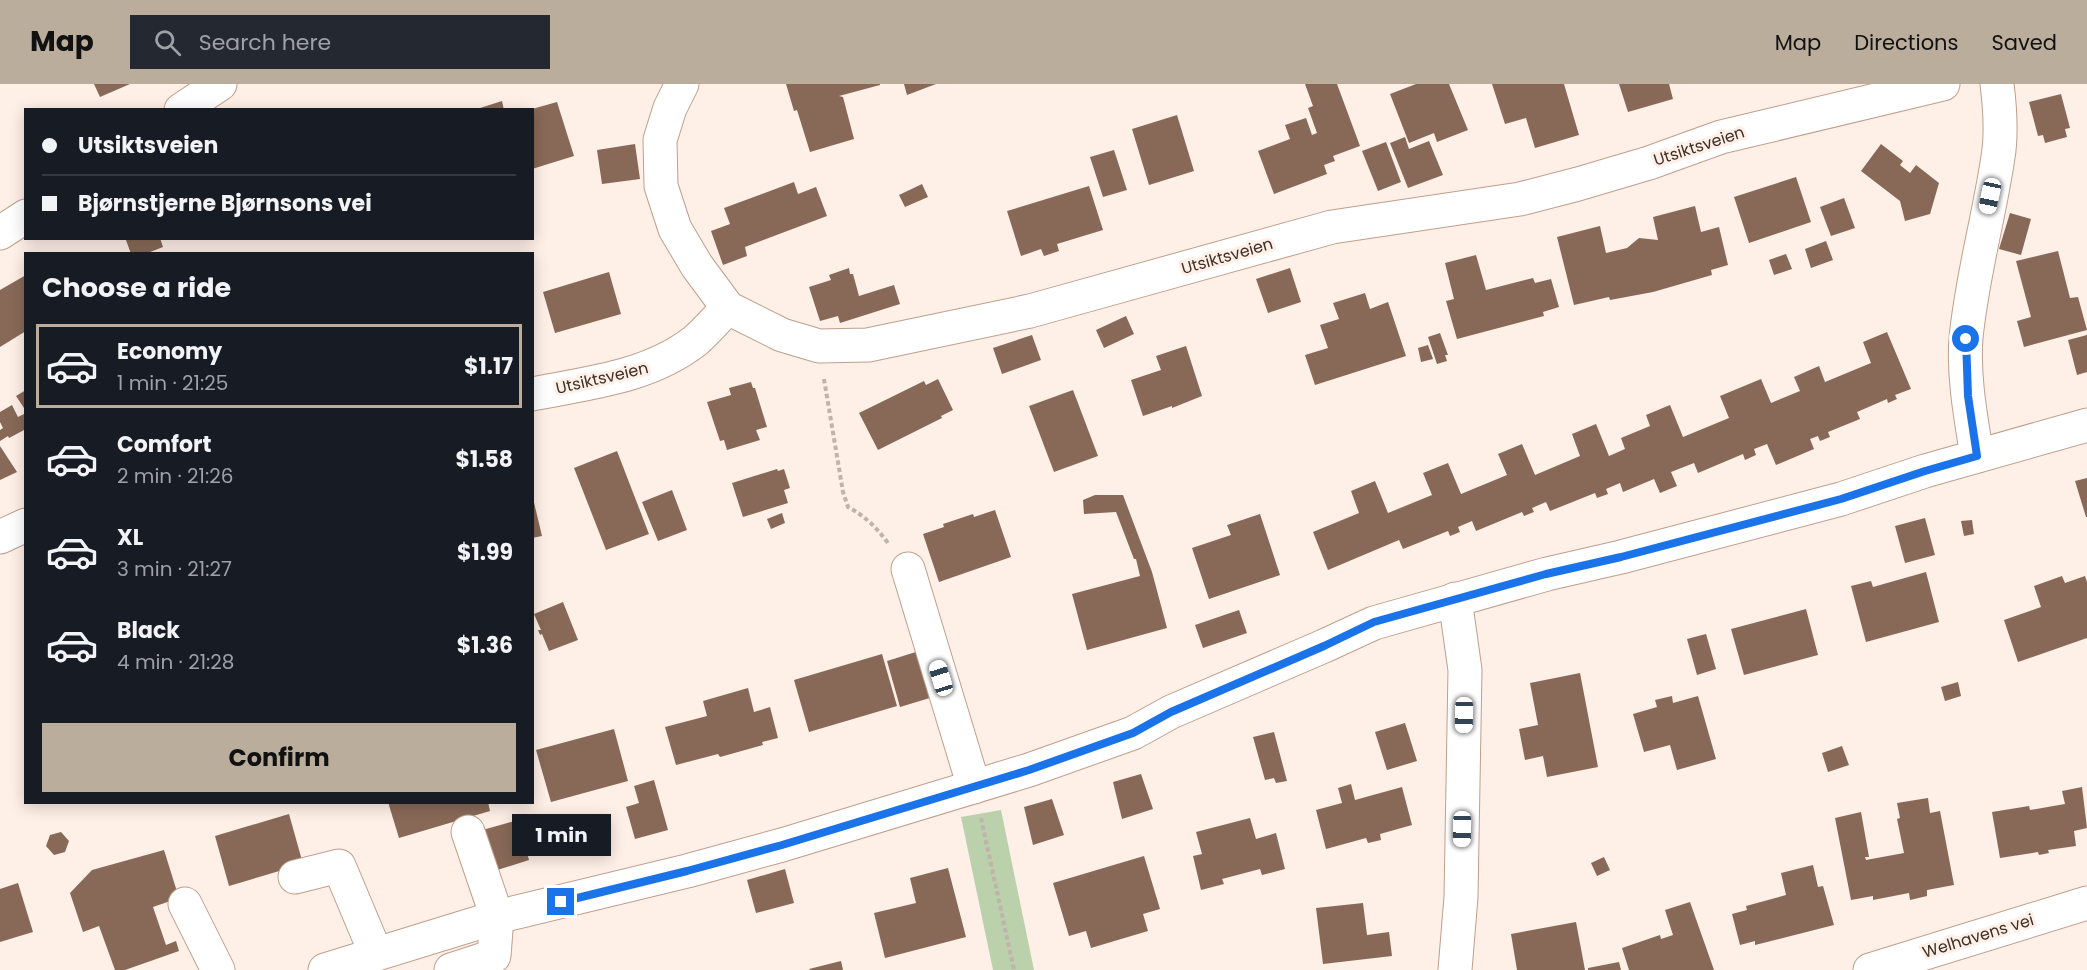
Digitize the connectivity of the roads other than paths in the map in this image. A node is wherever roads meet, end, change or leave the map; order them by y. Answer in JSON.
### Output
{"nodes":[{"id":1,"x":220,"y":84,"type":"edge"},
{"id":2,"x":682,"y":84,"type":"edge"},
{"id":3,"x":1943,"y":84,"type":"edge"},
{"id":4,"x":1997,"y":84,"type":"edge"},
{"id":5,"x":184,"y":108,"type":"edge"},
{"id":6,"x":24,"y":217,"type":"edge"},
{"id":7,"x":0,"y":233,"type":"edge"},
{"id":8,"x":728,"y":308,"type":"junction"},
{"id":9,"x":534,"y":394,"type":"edge"},
{"id":10,"x":2087,"y":425,"type":"edge"},
{"id":11,"x":1977,"y":456,"type":"junction"},
{"id":12,"x":24,"y":526,"type":"edge"},
{"id":13,"x":0,"y":537,"type":"edge"},
{"id":14,"x":908,"y":569,"type":"road end"},
{"id":15,"x":1455,"y":599,"type":"junction"},
{"id":16,"x":974,"y":787,"type":"junction"},
{"id":17,"x":468,"y":832,"type":"dead end"},
{"id":18,"x":296,"y":877,"type":"dead end"},
{"id":19,"x":2087,"y":903,"type":"edge"},
{"id":20,"x":185,"y":904,"type":"dead end"},
{"id":21,"x":497,"y":917,"type":"junction"},
{"id":22,"x":376,"y":954,"type":"junction"},
{"id":23,"x":218,"y":970,"type":"edge"},
{"id":24,"x":325,"y":970,"type":"edge"},
{"id":25,"x":451,"y":970,"type":"edge"},
{"id":26,"x":1455,"y":970,"type":"edge"},
{"id":27,"x":1870,"y":970,"type":"edge"}],
"edges":[{"from":1,"to":5,"type":"street"},
{"from":2,"to":8,"type":"street"},
{"from":3,"to":8,"type":"street","name":"Utsiktsveien"},
{"from":4,"to":11,"type":"street"},
{"from":6,"to":7,"type":"street"},
{"from":8,"to":9,"type":"street","name":"Utsiktsveien"},
{"from":10,"to":11,"type":"street"},
{"from":11,"to":15,"type":"street"},
{"from":12,"to":13,"type":"street"},
{"from":14,"to":16,"type":"street"},
{"from":15,"to":16,"type":"street"},
{"from":15,"to":26,"type":"street"},
{"from":16,"to":21,"type":"street"},
{"from":17,"to":21,"type":"street"},
{"from":18,"to":22,"type":"street"},
{"from":19,"to":27,"type":"street","name":"Welhavens vei"},
{"from":20,"to":23,"type":"street"},
{"from":21,"to":22,"type":"street"},
{"from":21,"to":25,"type":"street"},
{"from":22,"to":24,"type":"street"}]}
